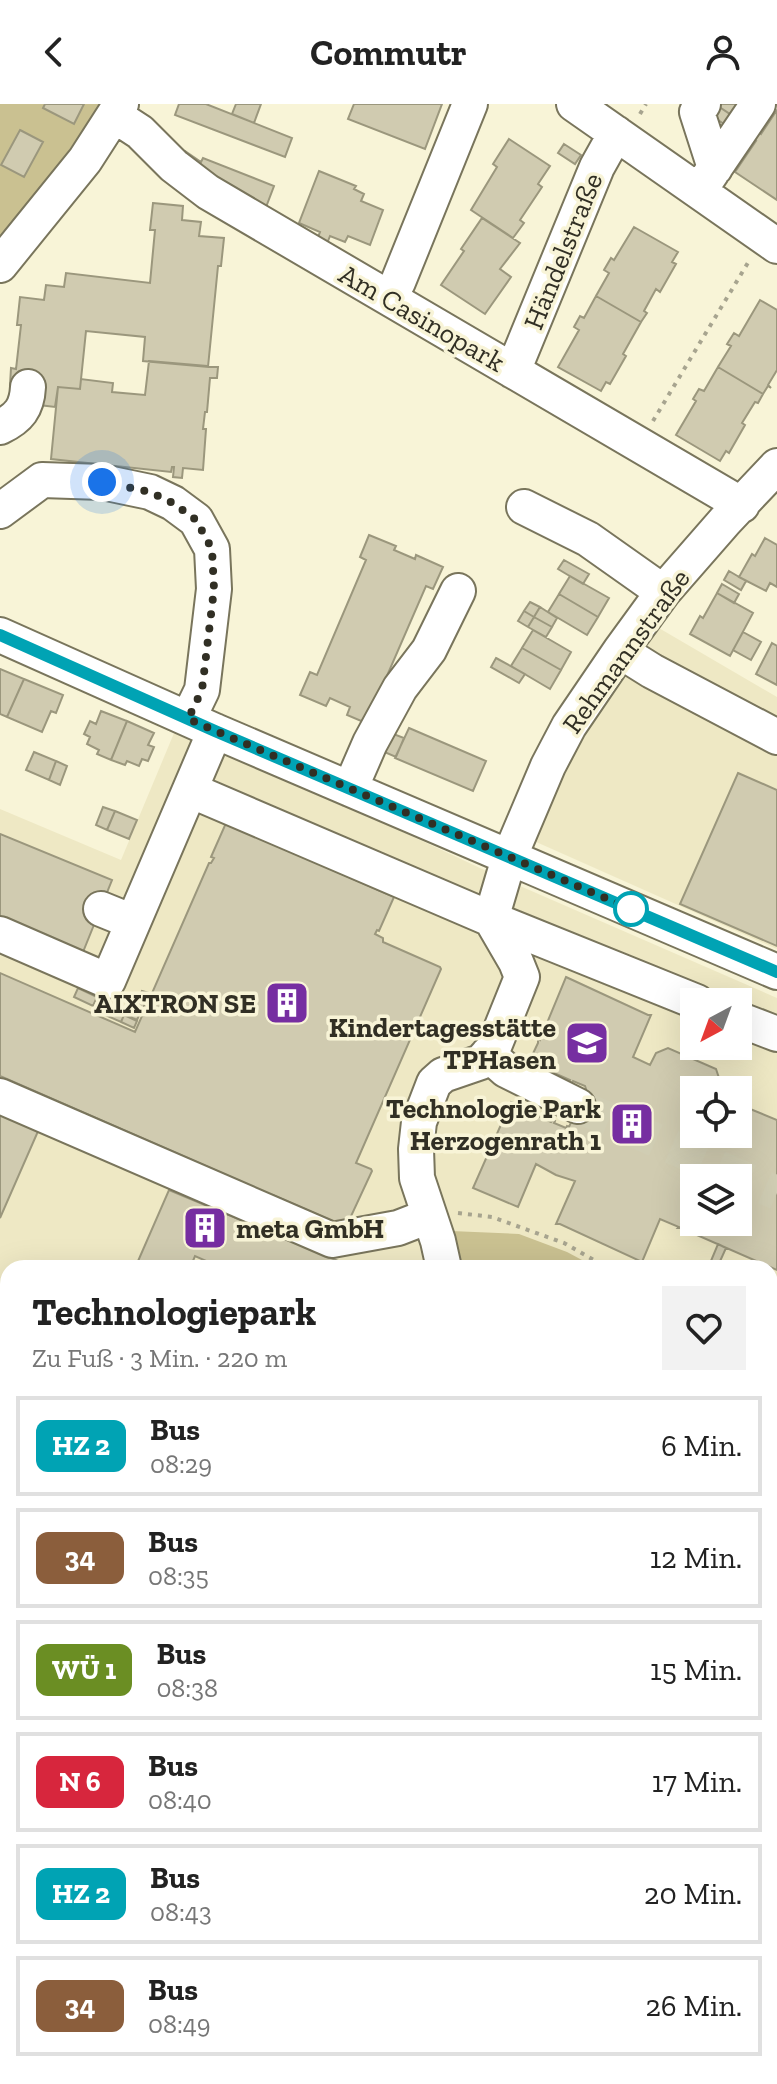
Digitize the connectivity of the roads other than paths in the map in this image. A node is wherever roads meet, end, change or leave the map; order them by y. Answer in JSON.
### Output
{"nodes":[{"id":1,"x":470,"y":104,"type":"edge"},
{"id":2,"x":574,"y":104,"type":"edge"},
{"id":3,"x":703,"y":104,"type":"edge"},
{"id":4,"x":758,"y":104,"type":"edge"},
{"id":5,"x":118,"y":110,"type":"edge"},
{"id":6,"x":616,"y":133,"type":"junction"},
{"id":7,"x":707,"y":180,"type":"junction"},
{"id":8,"x":770,"y":241,"type":"edge"},
{"id":9,"x":0,"y":265,"type":"edge"},
{"id":10,"x":389,"y":298,"type":"junction"},
{"id":11,"x":513,"y":371,"type":"junction"},
{"id":12,"x":28,"y":387,"type":"dead end"},
{"id":13,"x":0,"y":427,"type":"edge"},
{"id":14,"x":764,"y":487,"type":"edge"},
{"id":15,"x":524,"y":507,"type":"dead end"},
{"id":16,"x":0,"y":511,"type":"edge"},
{"id":17,"x":458,"y":591,"type":"dead end"},
{"id":18,"x":663,"y":592,"type":"junction"},
{"id":19,"x":0,"y":635,"type":"edge"},
{"id":20,"x":620,"y":651,"type":"junction"},
{"id":21,"x":201,"y":725,"type":"junction"},
{"id":22,"x":777,"y":737,"type":"edge"},
{"id":23,"x":350,"y":789,"type":"junction"},
{"id":24,"x":190,"y":790,"type":"junction"},
{"id":25,"x":509,"y":858,"type":"junction"},
{"id":26,"x":101,"y":909,"type":"dead end"},
{"id":27,"x":491,"y":919,"type":"junction"},
{"id":28,"x":133,"y":922,"type":"junction"},
{"id":29,"x":0,"y":934,"type":"edge"},
{"id":30,"x":777,"y":972,"type":"edge"},
{"id":31,"x":680,"y":995,"type":"edge"},
{"id":32,"x":752,"y":1024,"type":"edge"},
{"id":33,"x":777,"y":1034,"type":"edge"},
{"id":34,"x":488,"y":1054,"type":"junction"},
{"id":35,"x":0,"y":1096,"type":"edge"},
{"id":36,"x":578,"y":1106,"type":"tunnel mouth"},
{"id":37,"x":429,"y":1216,"type":"junction"},
{"id":38,"x":442,"y":1260,"type":"edge"}],
"edges":[{"from":1,"to":10,"type":"street"},
{"from":2,"to":6,"type":"street"},
{"from":3,"to":7,"type":"street"},
{"from":4,"to":7,"type":"street"},
{"from":5,"to":9,"type":"street"},
{"from":5,"to":10,"type":"street","name":"Am Casinopark"},
{"from":6,"to":7,"type":"street"},
{"from":6,"to":11,"type":"street","name":"Händelstraße"},
{"from":7,"to":8,"type":"street"},
{"from":10,"to":11,"type":"street","name":"Am Casinopark"},
{"from":11,"to":14,"type":"street","name":"Am Casinopark"},
{"from":12,"to":13,"type":"street"},
{"from":14,"to":18,"type":"street","name":"Rehmannstraße"},
{"from":15,"to":18,"type":"street"},
{"from":16,"to":21,"type":"street"},
{"from":17,"to":23,"type":"street"},
{"from":18,"to":20,"type":"street","name":"Rehmannstraße"},
{"from":19,"to":21,"type":"street"},
{"from":20,"to":22,"type":"street"},
{"from":20,"to":25,"type":"street","name":"Rehmannstraße"},
{"from":21,"to":23,"type":"street"},
{"from":21,"to":24,"type":"street"},
{"from":23,"to":25,"type":"street"},
{"from":24,"to":27,"type":"street"},
{"from":24,"to":28,"type":"street"},
{"from":25,"to":27,"type":"street","name":"Rehmannstraße"},
{"from":25,"to":30,"type":"street"},
{"from":26,"to":28,"type":"street"},
{"from":27,"to":31,"type":"street"},
{"from":27,"to":34,"type":"street"},
{"from":28,"to":29,"type":"street"},
{"from":32,"to":33,"type":"street"},
{"from":34,"to":36,"type":"street"},
{"from":34,"to":37,"type":"street"},
{"from":35,"to":37,"type":"street"},
{"from":37,"to":38,"type":"street"}]}
